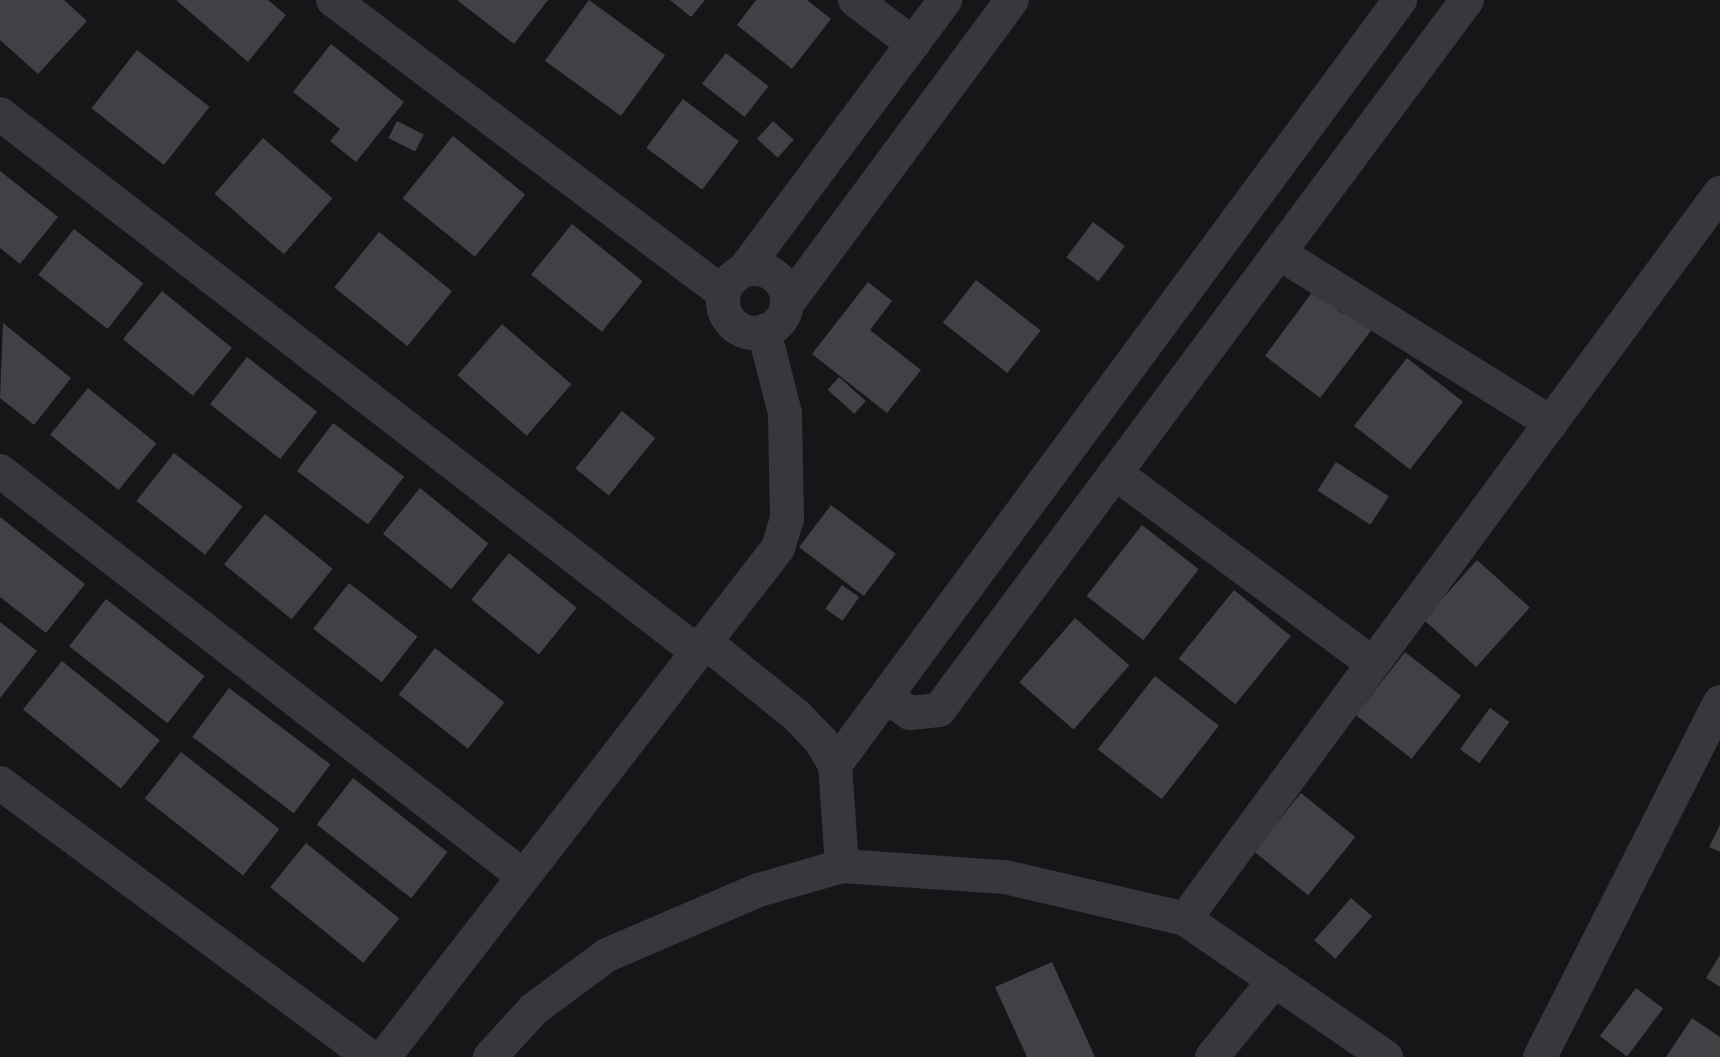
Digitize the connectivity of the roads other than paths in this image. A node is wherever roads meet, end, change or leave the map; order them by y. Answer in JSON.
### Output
{"nodes":[{"id":1,"x":333,"y":0,"type":"edge"},
{"id":2,"x":855,"y":0,"type":"edge"},
{"id":3,"x":945,"y":0,"type":"edge"},
{"id":4,"x":1012,"y":0,"type":"edge"},
{"id":5,"x":1400,"y":0,"type":"edge"},
{"id":6,"x":1467,"y":0,"type":"edge"},
{"id":7,"x":913,"y":44,"type":"junction"},
{"id":8,"x":0,"y":114,"type":"edge"},
{"id":9,"x":1720,"y":193,"type":"edge"},
{"id":10,"x":1279,"y":253,"type":"junction"},
{"id":11,"x":734,"y":282,"type":"junction"},
{"id":12,"x":787,"y":304,"type":"junction"},
{"id":13,"x":764,"y":331,"type":"junction"},
{"id":14,"x":1551,"y":423,"type":"junction"},
{"id":15,"x":0,"y":471,"type":"edge"},
{"id":16,"x":1115,"y":473,"type":"junction"},
{"id":17,"x":699,"y":646,"type":"junction"},
{"id":18,"x":1373,"y":664,"type":"junction"},
{"id":19,"x":887,"y":697,"type":"junction"},
{"id":20,"x":1720,"y":702,"type":"edge"},
{"id":21,"x":835,"y":765,"type":"junction"},
{"id":22,"x":0,"y":783,"type":"edge"},
{"id":23,"x":842,"y":866,"type":"junction"},
{"id":24,"x":523,"y":876,"type":"junction"},
{"id":25,"x":1185,"y":919,"type":"junction"},
{"id":26,"x":1275,"y":980,"type":"junction"},
{"id":27,"x":386,"y":1056,"type":"edge"},
{"id":28,"x":490,"y":1057,"type":"edge"},
{"id":29,"x":1212,"y":1057,"type":"edge"},
{"id":30,"x":1386,"y":1057,"type":"edge"},
{"id":31,"x":1540,"y":1057,"type":"edge"}],
"edges":[{"from":1,"to":11,"type":"street"},
{"from":2,"to":7,"type":"street"},
{"from":3,"to":7,"type":"street"},
{"from":4,"to":12,"type":"street"},
{"from":5,"to":19,"type":"street"},
{"from":6,"to":10,"type":"street"},
{"from":7,"to":11,"type":"street"},
{"from":8,"to":17,"type":"street"},
{"from":9,"to":14,"type":"street"},
{"from":10,"to":14,"type":"street"},
{"from":10,"to":16,"type":"street"},
{"from":11,"to":12,"type":"street"},
{"from":11,"to":13,"type":"street"},
{"from":12,"to":13,"type":"street"},
{"from":13,"to":17,"type":"street"},
{"from":14,"to":18,"type":"street"},
{"from":15,"to":24,"type":"street"},
{"from":16,"to":18,"type":"street"},
{"from":16,"to":19,"type":"street"},
{"from":17,"to":21,"type":"street"},
{"from":17,"to":24,"type":"street"},
{"from":18,"to":25,"type":"street"},
{"from":19,"to":21,"type":"street"},
{"from":20,"to":31,"type":"street"},
{"from":21,"to":23,"type":"street"},
{"from":22,"to":27,"type":"street"},
{"from":23,"to":25,"type":"street"},
{"from":23,"to":28,"type":"street"},
{"from":24,"to":27,"type":"street"},
{"from":25,"to":26,"type":"street"},
{"from":26,"to":29,"type":"street"},
{"from":26,"to":30,"type":"street"}]}
